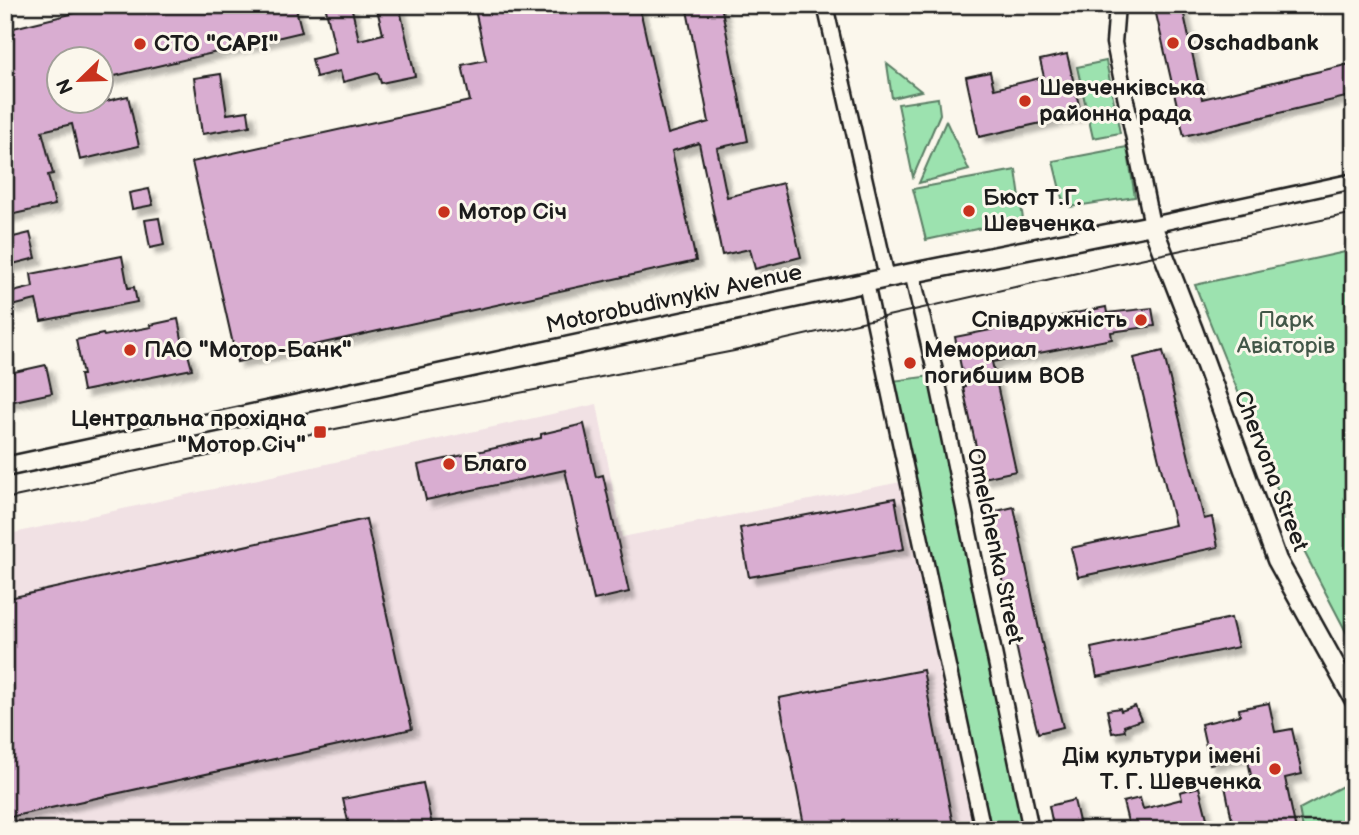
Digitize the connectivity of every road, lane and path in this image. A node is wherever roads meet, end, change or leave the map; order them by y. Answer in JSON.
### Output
{"nodes":[{"id":1,"x":825,"y":5,"type":"edge"},
{"id":2,"x":1117,"y":5,"type":"edge"},
{"id":3,"x":1354,"y":181,"type":"edge"},
{"id":4,"x":1152,"y":225,"type":"junction"},
{"id":5,"x":912,"y":273,"type":"junction"},
{"id":6,"x":887,"y":278,"type":"junction"},
{"id":7,"x":866,"y":283,"type":"junction"},
{"id":8,"x":5,"y":467,"type":"edge"},
{"id":9,"x":1354,"y":699,"type":"edge"},
{"id":10,"x":983,"y":830,"type":"edge"},
{"id":11,"x":1031,"y":830,"type":"edge"}],
"edges":[{"from":1,"to":6,"type":"street"},
{"from":2,"to":4,"type":"street","name":"Chervona Street"},
{"from":3,"to":4,"type":"street","name":"Motorobudivnykiv Avenue"},
{"from":4,"to":5,"type":"main road","name":"Motorobudivnykiv Avenue"},
{"from":4,"to":9,"type":"main road","name":"Chervona Street"},
{"from":5,"to":6,"type":"main road","name":"Motorobudivnykiv Avenue"},
{"from":5,"to":11,"type":"street","name":"Omelchenka Street"},
{"from":6,"to":7,"type":"main road","name":"Motorobudivnykiv Avenue"},
{"from":7,"to":8,"type":"main road","name":"Motorobudivnykiv Avenue"},
{"from":7,"to":10,"type":"street"}]}
